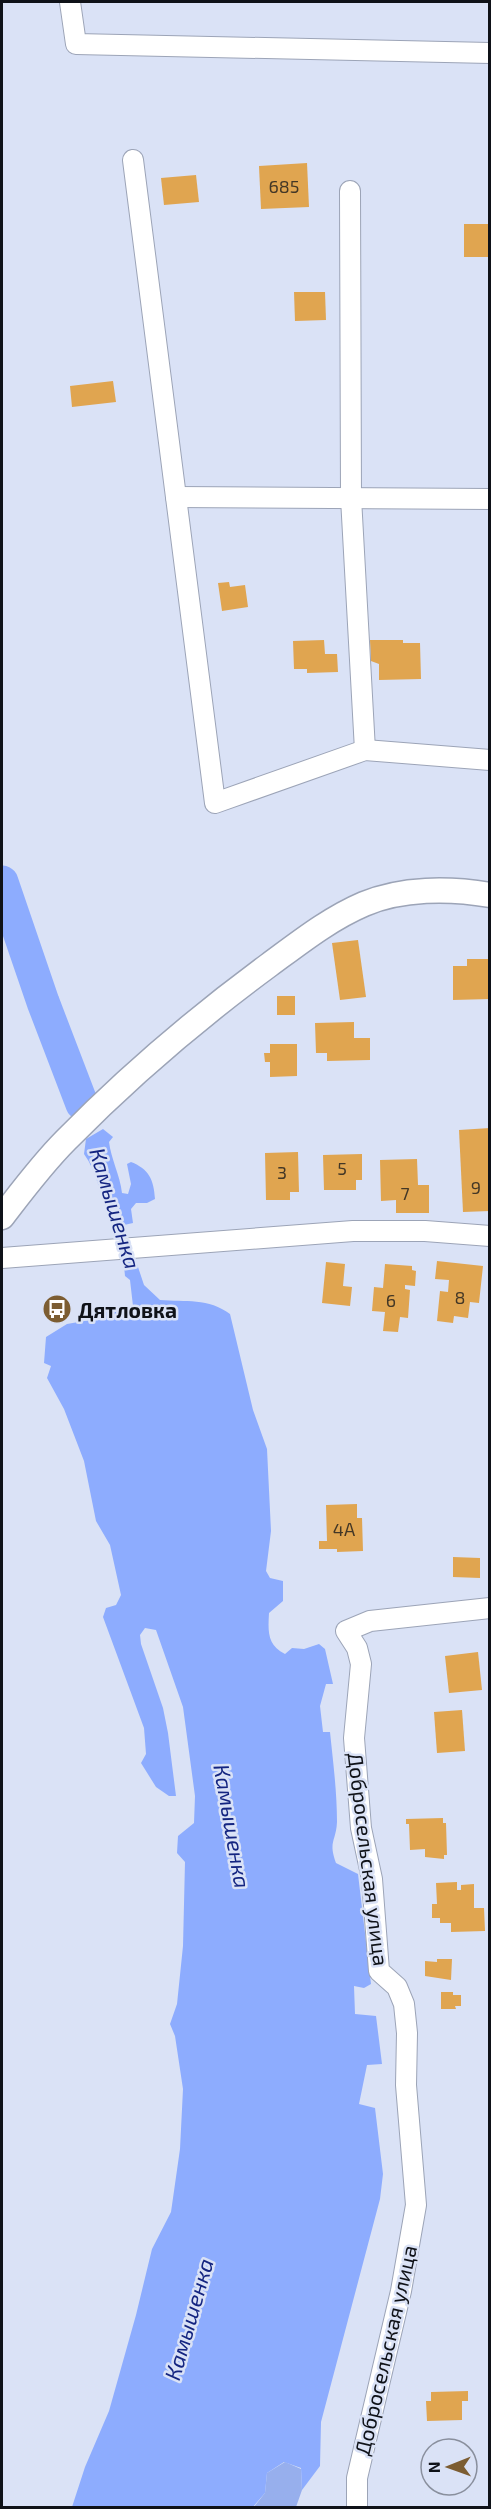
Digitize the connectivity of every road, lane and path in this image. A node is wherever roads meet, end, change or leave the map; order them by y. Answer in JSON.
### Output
{"nodes":[{"id":1,"x":70,"y":2,"type":"edge"},
{"id":2,"x":489,"y":53,"type":"edge"},
{"id":3,"x":133,"y":160,"type":"dead end"},
{"id":4,"x":350,"y":191,"type":"dead end"},
{"id":5,"x":176,"y":498,"type":"junction"},
{"id":6,"x":351,"y":498,"type":"junction"},
{"id":7,"x":489,"y":499,"type":"edge"},
{"id":8,"x":365,"y":750,"type":"junction"},
{"id":9,"x":489,"y":760,"type":"edge"},
{"id":10,"x":489,"y":895,"type":"edge"},
{"id":11,"x":2,"y":1217,"type":"edge"},
{"id":12,"x":489,"y":1236,"type":"edge"},
{"id":13,"x":2,"y":1258,"type":"edge"},
{"id":14,"x":489,"y":1608,"type":"edge"},
{"id":15,"x":357,"y":2508,"type":"edge"}],
"edges":[{"from":1,"to":2,"type":"street"},
{"from":3,"to":5,"type":"street"},
{"from":4,"to":6,"type":"street"},
{"from":5,"to":6,"type":"street"},
{"from":5,"to":8,"type":"street"},
{"from":6,"to":7,"type":"street"},
{"from":6,"to":8,"type":"street"},
{"from":8,"to":9,"type":"street"},
{"from":10,"to":11,"type":"street"},
{"from":12,"to":13,"type":"street"},
{"from":14,"to":15,"type":"street","name":"Добросельская улица"}]}
